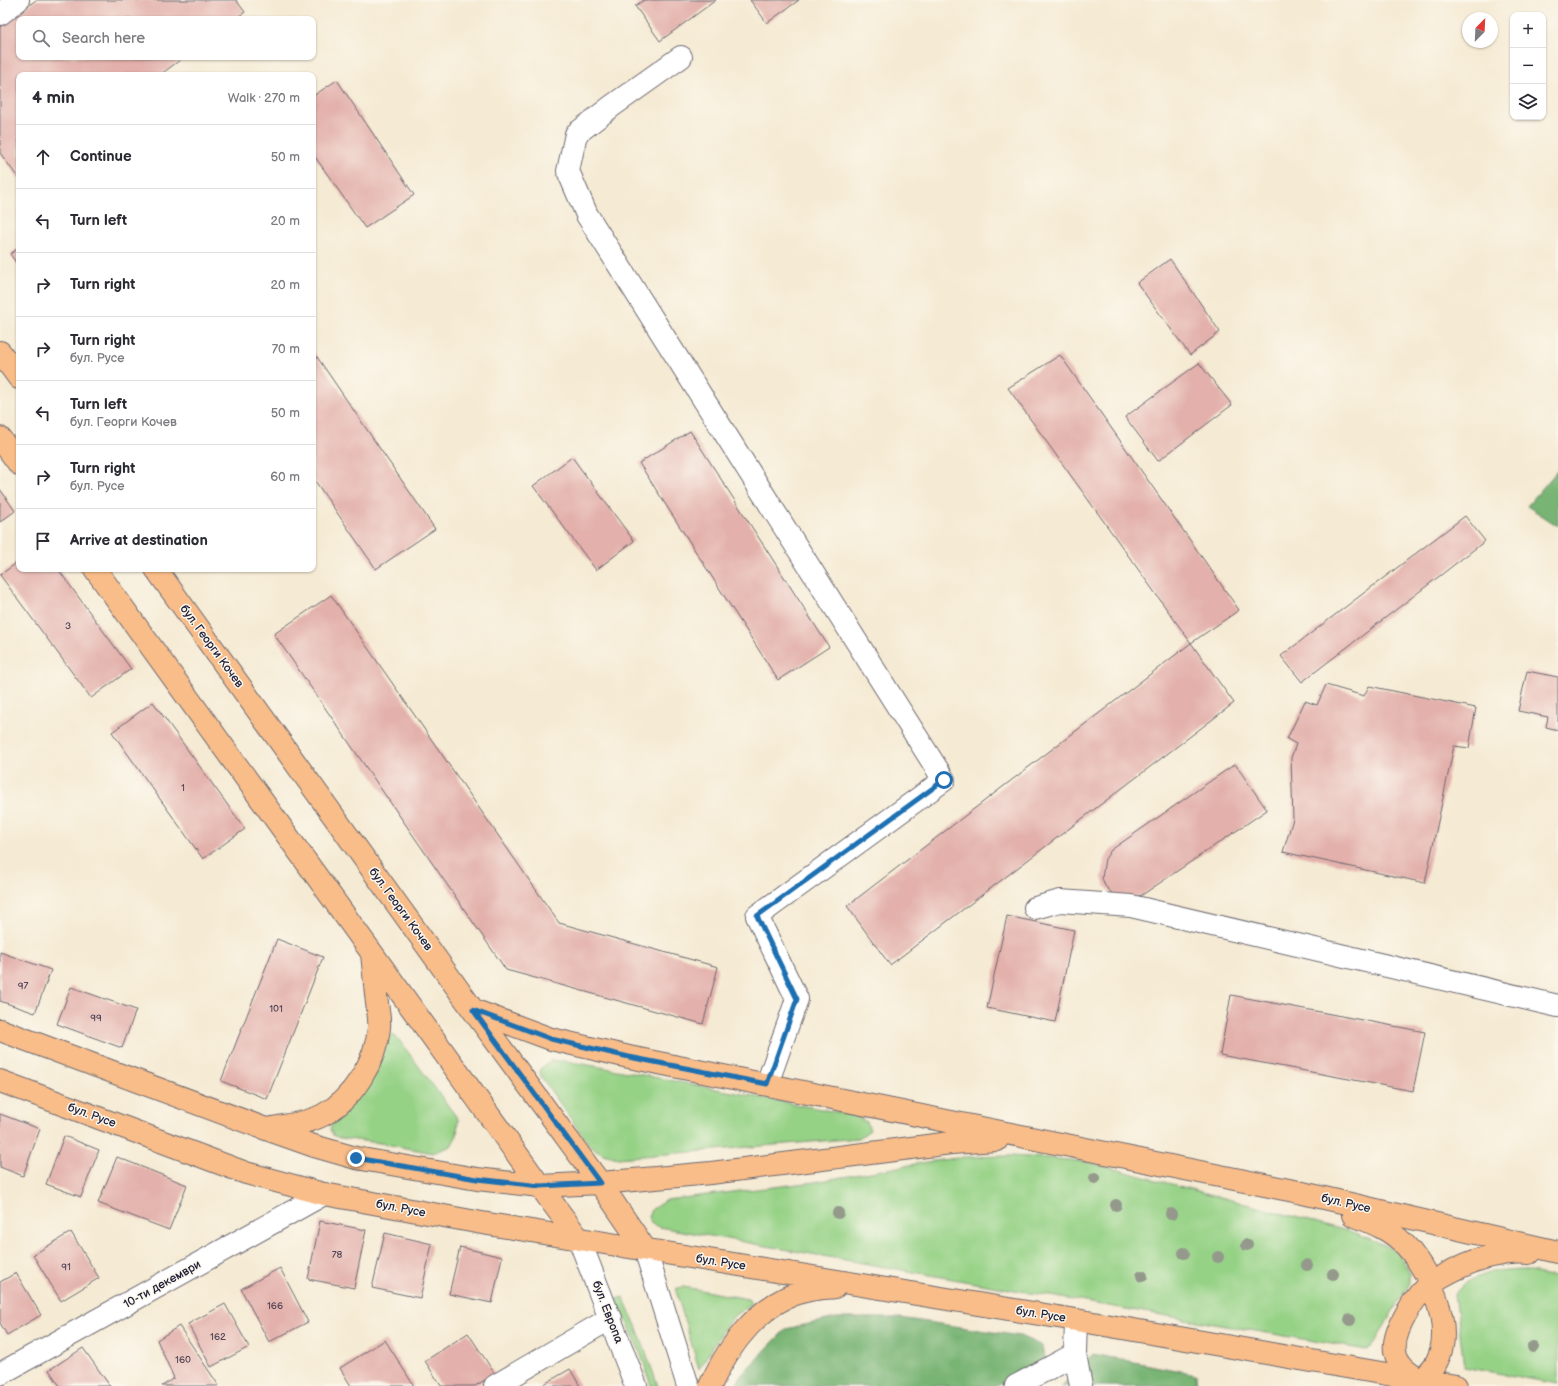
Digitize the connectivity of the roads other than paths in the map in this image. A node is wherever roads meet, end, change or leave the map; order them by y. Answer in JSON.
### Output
{"nodes":[{"id":1,"x":18,"y":0,"type":"edge"},
{"id":2,"x":0,"y":14,"type":"edge"},
{"id":3,"x":681,"y":57,"type":"dead end"},
{"id":4,"x":0,"y":352,"type":"edge"},
{"id":5,"x":16,"y":374,"type":"edge"},
{"id":6,"x":0,"y":438,"type":"edge"},
{"id":7,"x":16,"y":460,"type":"edge"},
{"id":8,"x":97,"y":572,"type":"edge"},
{"id":9,"x":158,"y":572,"type":"edge"},
{"id":10,"x":1035,"y":908,"type":"dead end"},
{"id":11,"x":372,"y":953,"type":"junction"},
{"id":12,"x":1558,"y":1006,"type":"edge"},
{"id":13,"x":473,"y":1010,"type":"junction"},
{"id":14,"x":0,"y":1030,"type":"edge"},
{"id":15,"x":0,"y":1081,"type":"edge"},
{"id":16,"x":767,"y":1084,"type":"junction"},
{"id":17,"x":266,"y":1129,"type":"junction"},
{"id":18,"x":1038,"y":1140,"type":"junction"},
{"id":19,"x":600,"y":1183,"type":"junction"},
{"id":20,"x":540,"y":1186,"type":"junction"},
{"id":21,"x":1294,"y":1191,"type":"junction"},
{"id":22,"x":324,"y":1194,"type":"junction"},
{"id":23,"x":579,"y":1239,"type":"junction"},
{"id":24,"x":645,"y":1249,"type":"junction"},
{"id":25,"x":1558,"y":1252,"type":"edge"},
{"id":26,"x":1558,"y":1256,"type":"edge"},
{"id":27,"x":1431,"y":1283,"type":"junction"},
{"id":28,"x":863,"y":1285,"type":"junction"},
{"id":29,"x":611,"y":1318,"type":"junction"},
{"id":30,"x":1076,"y":1320,"type":"junction"},
{"id":31,"x":1075,"y":1354,"type":"junction"},
{"id":32,"x":0,"y":1374,"type":"edge"},
{"id":33,"x":1420,"y":1383,"type":"edge"},
{"id":34,"x":495,"y":1386,"type":"edge"},
{"id":35,"x":636,"y":1386,"type":"edge"},
{"id":36,"x":688,"y":1386,"type":"edge"},
{"id":37,"x":710,"y":1386,"type":"edge"},
{"id":38,"x":1016,"y":1386,"type":"edge"},
{"id":39,"x":1081,"y":1386,"type":"edge"},
{"id":40,"x":1456,"y":1386,"type":"edge"}],
"edges":[{"from":1,"to":2,"type":"street"},
{"from":3,"to":16,"type":"street"},
{"from":4,"to":5,"type":"main road"},
{"from":6,"to":7,"type":"main road"},
{"from":8,"to":11,"type":"main road"},
{"from":9,"to":13,"type":"main road","name":"бул. Георги Кочев"},
{"from":10,"to":12,"type":"street"},
{"from":11,"to":17,"type":"main road"},
{"from":11,"to":20,"type":"main road"},
{"from":13,"to":16,"type":"main road","name":"бул. Русе"},
{"from":13,"to":19,"type":"main road","name":"бул. Георги Кочев"},
{"from":14,"to":17,"type":"main road","name":"бул. Русе"},
{"from":15,"to":22,"type":"main road","name":"бул. Русе"},
{"from":16,"to":18,"type":"main road","name":"бул. Русе"},
{"from":17,"to":20,"type":"main road","name":"бул. Русе"},
{"from":18,"to":19,"type":"main road","name":"бул. Русе"},
{"from":18,"to":21,"type":"main road","name":"бул. Русе"},
{"from":19,"to":20,"type":"main road","name":"бул. Русе"},
{"from":19,"to":24,"type":"main road","name":"бул. Георги Кочев"},
{"from":20,"to":23,"type":"main road"},
{"from":21,"to":25,"type":"main road","name":"бул. Русе"},
{"from":21,"to":27,"type":"main road"},
{"from":22,"to":23,"type":"main road","name":"бул. Русе"},
{"from":22,"to":32,"type":"street","name":"10-ти декември"},
{"from":23,"to":24,"type":"main road","name":"бул. Русе"},
{"from":23,"to":29,"type":"street","name":"бул. Европа"},
{"from":24,"to":28,"type":"main road","name":"бул. Русе"},
{"from":24,"to":36,"type":"street"},
{"from":26,"to":27,"type":"main road"},
{"from":27,"to":33,"type":"main road"},
{"from":27,"to":33,"type":"main road"},
{"from":28,"to":30,"type":"main road","name":"бул. Русе"},
{"from":28,"to":37,"type":"main road"},
{"from":29,"to":34,"type":"street"},
{"from":29,"to":35,"type":"street","name":"бул. Европа"},
{"from":30,"to":31,"type":"street"},
{"from":30,"to":33,"type":"main road","name":"бул. Русе"},
{"from":31,"to":38,"type":"street"},
{"from":31,"to":39,"type":"street"},
{"from":33,"to":40,"type":"main road","name":"бул. Русе"}]}
